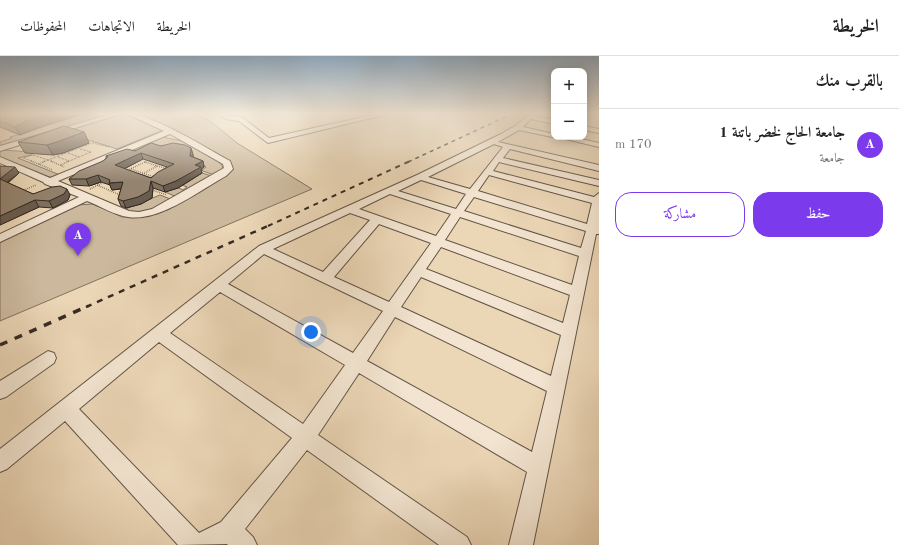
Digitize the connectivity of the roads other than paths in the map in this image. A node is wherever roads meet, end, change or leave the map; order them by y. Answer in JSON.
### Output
{"nodes":[{"id":1,"x":44,"y":136,"type":"edge"},
{"id":2,"x":158,"y":136,"type":"edge"},
{"id":3,"x":179,"y":136,"type":"edge"},
{"id":4,"x":263,"y":136,"type":"edge"},
{"id":5,"x":287,"y":136,"type":"edge"},
{"id":6,"x":513,"y":136,"type":"edge"},
{"id":7,"x":510,"y":140,"type":"junction"},
{"id":8,"x":575,"y":140,"type":"edge"},
{"id":9,"x":599,"y":145,"type":"edge"},
{"id":10,"x":0,"y":149,"type":"edge"},
{"id":11,"x":497,"y":158,"type":"junction"},
{"id":12,"x":0,"y":160,"type":"edge"},
{"id":13,"x":599,"y":168,"type":"edge"},
{"id":14,"x":486,"y":172,"type":"junction"},
{"id":15,"x":420,"y":177,"type":"junction"},
{"id":16,"x":47,"y":181,"type":"junction"},
{"id":17,"x":599,"y":183,"type":"edge"},
{"id":18,"x":390,"y":191,"type":"junction"},
{"id":19,"x":472,"y":193,"type":"junction"},
{"id":20,"x":82,"y":196,"type":"junction"},
{"id":21,"x":598,"y":199,"type":"edge"},
{"id":22,"x":352,"y":210,"type":"junction"},
{"id":23,"x":457,"y":214,"type":"junction"},
{"id":24,"x":377,"y":219,"type":"junction"},
{"id":25,"x":596,"y":230,"type":"edge"},
{"id":26,"x":0,"y":238,"type":"edge"},
{"id":27,"x":438,"y":241,"type":"junction"},
{"id":28,"x":263,"y":249,"type":"junction"},
{"id":29,"x":586,"y":254,"type":"junction"},
{"id":30,"x":419,"y":271,"type":"junction"},
{"id":31,"x":325,"y":278,"type":"junction"},
{"id":32,"x":218,"y":285,"type":"junction"},
{"id":33,"x":576,"y":292,"type":"junction"},
{"id":34,"x":392,"y":310,"type":"junction"},
{"id":35,"x":569,"y":332,"type":"junction"},
{"id":36,"x":159,"y":334,"type":"junction"},
{"id":37,"x":48,"y":358,"type":"dead end"},
{"id":38,"x":356,"y":363,"type":"junction"},
{"id":39,"x":557,"y":387,"type":"junction"},
{"id":40,"x":0,"y":392,"type":"edge"},
{"id":41,"x":65,"y":408,"type":"junction"},
{"id":42,"x":306,"y":436,"type":"junction"},
{"id":43,"x":0,"y":462,"type":"edge"},
{"id":44,"x":539,"y":467,"type":"junction"},
{"id":45,"x":237,"y":538,"type":"edge"},
{"id":46,"x":194,"y":545,"type":"edge"},
{"id":47,"x":199,"y":545,"type":"edge"},
{"id":48,"x":459,"y":545,"type":"edge"},
{"id":49,"x":521,"y":545,"type":"edge"}],
"edges":[{"from":1,"to":10,"type":"street"},
{"from":2,"to":16,"type":"street"},
{"from":3,"to":20,"type":"street"},
{"from":4,"to":5,"type":"street"},
{"from":6,"to":7,"type":"street"},
{"from":7,"to":11,"type":"street"},
{"from":7,"to":13,"type":"street"},
{"from":7,"to":15,"type":"street"},
{"from":8,"to":9,"type":"street"},
{"from":11,"to":14,"type":"street"},
{"from":11,"to":17,"type":"street"},
{"from":12,"to":16,"type":"street"},
{"from":14,"to":19,"type":"street"},
{"from":14,"to":21,"type":"street"},
{"from":15,"to":18,"type":"street"},
{"from":15,"to":19,"type":"street"},
{"from":16,"to":20,"type":"street"},
{"from":18,"to":22,"type":"street"},
{"from":18,"to":23,"type":"street"},
{"from":19,"to":23,"type":"street"},
{"from":19,"to":25,"type":"street"},
{"from":20,"to":26,"type":"street"},
{"from":21,"to":25,"type":"street"},
{"from":22,"to":24,"type":"street"},
{"from":22,"to":28,"type":"street"},
{"from":23,"to":27,"type":"street"},
{"from":23,"to":29,"type":"street"},
{"from":24,"to":27,"type":"street"},
{"from":24,"to":31,"type":"street"},
{"from":25,"to":29,"type":"street"},
{"from":27,"to":30,"type":"street"},
{"from":27,"to":33,"type":"street"},
{"from":28,"to":31,"type":"street"},
{"from":28,"to":32,"type":"street"},
{"from":29,"to":33,"type":"street"},
{"from":30,"to":34,"type":"street"},
{"from":30,"to":35,"type":"street"},
{"from":31,"to":34,"type":"street"},
{"from":32,"to":36,"type":"street"},
{"from":32,"to":38,"type":"street"},
{"from":33,"to":35,"type":"street"},
{"from":34,"to":38,"type":"street"},
{"from":34,"to":39,"type":"street"},
{"from":35,"to":39,"type":"street"},
{"from":36,"to":41,"type":"street"},
{"from":36,"to":42,"type":"street"},
{"from":37,"to":40,"type":"street"},
{"from":38,"to":42,"type":"street"},
{"from":38,"to":44,"type":"street"},
{"from":39,"to":44,"type":"street"},
{"from":41,"to":43,"type":"street"},
{"from":41,"to":46,"type":"street"},
{"from":42,"to":45,"type":"street"},
{"from":42,"to":48,"type":"street"},
{"from":44,"to":49,"type":"street"},
{"from":45,"to":47,"type":"street"}]}
